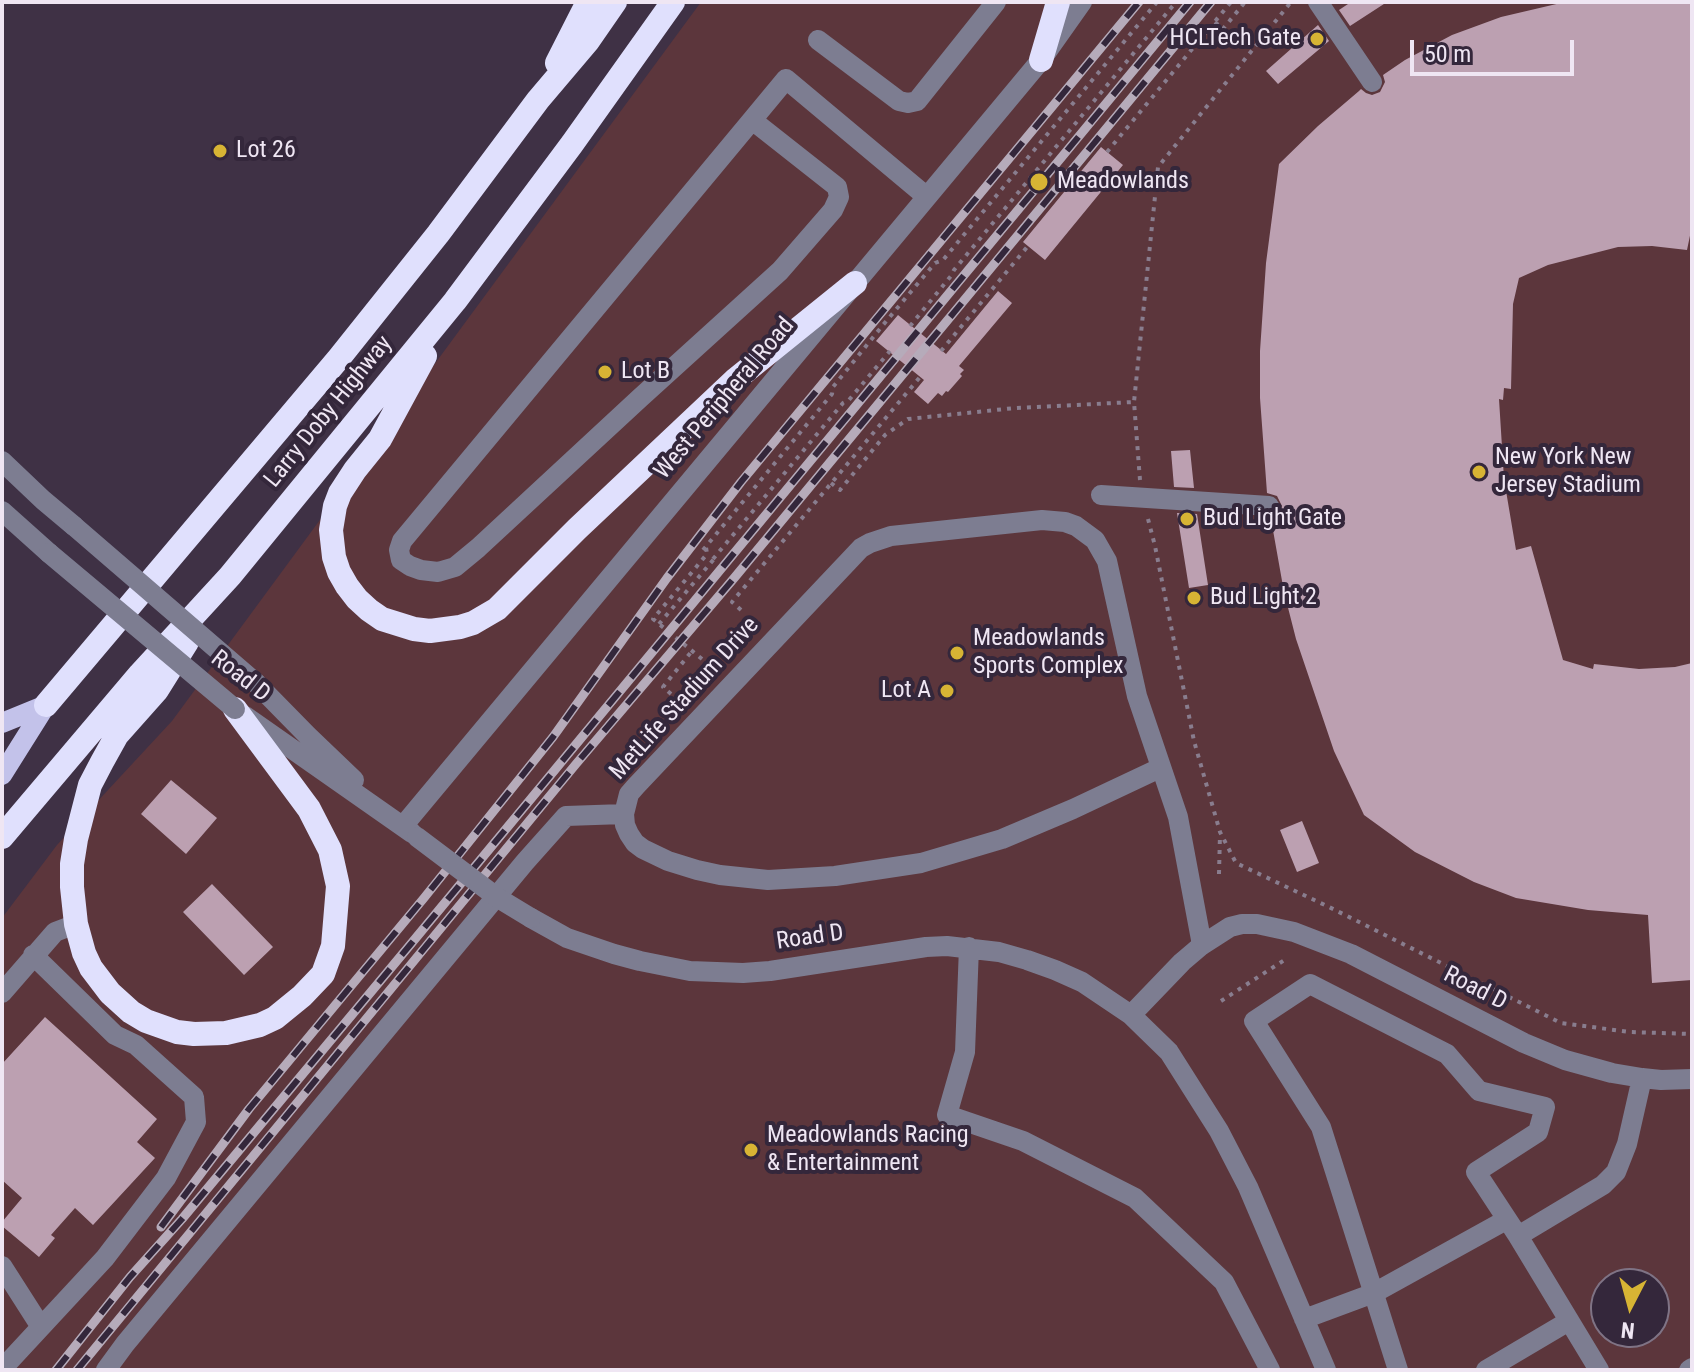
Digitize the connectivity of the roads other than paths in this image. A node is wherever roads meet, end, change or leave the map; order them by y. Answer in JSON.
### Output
{"nodes":[{"id":1,"x":588,"y":2,"type":"edge"},
{"id":2,"x":615,"y":2,"type":"edge"},
{"id":3,"x":673,"y":2,"type":"edge"},
{"id":4,"x":996,"y":2,"type":"edge"},
{"id":5,"x":1058,"y":2,"type":"edge"},
{"id":6,"x":1082,"y":2,"type":"edge"},
{"id":7,"x":1318,"y":2,"type":"edge"},
{"id":8,"x":818,"y":40,"type":"dead end"},
{"id":9,"x":1041,"y":60,"type":"junction"},
{"id":10,"x":1372,"y":82,"type":"dead end"},
{"id":11,"x":538,"y":100,"type":"junction"},
{"id":12,"x":752,"y":120,"type":"junction"},
{"id":13,"x":927,"y":197,"type":"junction"},
{"id":14,"x":855,"y":283,"type":"junction"},
{"id":15,"x":455,"y":301,"type":"junction"},
{"id":16,"x":2,"y":461,"type":"edge"},
{"id":17,"x":1101,"y":495,"type":"dead end"},
{"id":18,"x":1269,"y":506,"type":"dead end"},
{"id":19,"x":2,"y":511,"type":"edge"},
{"id":20,"x":230,"y":576,"type":"junction"},
{"id":21,"x":46,"y":705,"type":"junction"},
{"id":22,"x":235,"y":709,"type":"junction"},
{"id":23,"x":2,"y":723,"type":"edge"},
{"id":24,"x":1160,"y":768,"type":"junction"},
{"id":25,"x":2,"y":775,"type":"edge"},
{"id":26,"x":624,"y":814,"type":"junction"},
{"id":27,"x":410,"y":832,"type":"junction"},
{"id":28,"x":2,"y":837,"type":"edge"},
{"id":29,"x":76,"y":924,"type":"junction"},
{"id":30,"x":1202,"y":945,"type":"junction"},
{"id":31,"x":969,"y":947,"type":"junction"},
{"id":32,"x":33,"y":955,"type":"junction"},
{"id":33,"x":2,"y":993,"type":"edge"},
{"id":34,"x":1131,"y":1015,"type":"junction"},
{"id":35,"x":1642,"y":1078,"type":"junction"},
{"id":36,"x":1692,"y":1079,"type":"edge"},
{"id":37,"x":1512,"y":1228,"type":"junction"},
{"id":38,"x":2,"y":1266,"type":"edge"},
{"id":39,"x":1374,"y":1293,"type":"junction"},
{"id":40,"x":1304,"y":1319,"type":"junction"},
{"id":41,"x":1569,"y":1321,"type":"junction"},
{"id":42,"x":41,"y":1327,"type":"junction"},
{"id":43,"x":2,"y":1369,"type":"edge"},
{"id":44,"x":106,"y":1370,"type":"edge"},
{"id":45,"x":1270,"y":1370,"type":"edge"},
{"id":46,"x":1326,"y":1370,"type":"edge"},
{"id":47,"x":1398,"y":1370,"type":"edge"},
{"id":48,"x":1486,"y":1370,"type":"edge"},
{"id":49,"x":1599,"y":1370,"type":"edge"}],
"edges":[{"from":1,"to":11,"type":"highway"},
{"from":2,"to":11,"type":"highway","name":"Larry Doby Highway"},
{"from":3,"to":15,"type":"highway","name":"Larry Doby Highway"},
{"from":4,"to":8,"type":"street"},
{"from":5,"to":9,"type":"highway"},
{"from":6,"to":9,"type":"street","name":"West Peripheral Road"},
{"from":7,"to":10,"type":"street"},
{"from":9,"to":13,"type":"street","name":"West Peripheral Road"},
{"from":11,"to":21,"type":"highway","name":"Larry Doby Highway"},
{"from":12,"to":12,"type":"street"},
{"from":12,"to":13,"type":"street"},
{"from":13,"to":14,"type":"street","name":"West Peripheral Road"},
{"from":14,"to":15,"type":"highway"},
{"from":14,"to":27,"type":"street","name":"West Peripheral Road"},
{"from":15,"to":20,"type":"highway","name":"Larry Doby Highway"},
{"from":16,"to":27,"type":"street","bridge":true},
{"from":17,"to":18,"type":"street"},
{"from":19,"to":22,"type":"street","name":"Road D","bridge":true},
{"from":20,"to":28,"type":"highway","name":"Larry Doby Highway"},
{"from":20,"to":29,"type":"highway"},
{"from":21,"to":23,"type":"main road","name":"Larry Doby Highway"},
{"from":21,"to":25,"type":"main road"},
{"from":22,"to":27,"type":"street","name":"Road D"},
{"from":22,"to":29,"type":"highway"},
{"from":24,"to":26,"type":"street","name":"MetLife Stadium Drive"},
{"from":24,"to":26,"type":"street","name":"MetLife Stadium Drive"},
{"from":24,"to":30,"type":"street","name":"MetLife Stadium Drive"},
{"from":26,"to":44,"type":"street"},
{"from":27,"to":31,"type":"street","name":"Road D","bridge":true},
{"from":29,"to":32,"type":"street"},
{"from":30,"to":34,"type":"street","name":"Road D"},
{"from":30,"to":35,"type":"street","name":"Road D"},
{"from":31,"to":34,"type":"street","name":"Road D"},
{"from":31,"to":45,"type":"street"},
{"from":32,"to":33,"type":"street"},
{"from":32,"to":42,"type":"street"},
{"from":34,"to":40,"type":"street"},
{"from":35,"to":36,"type":"street","name":"Road D"},
{"from":35,"to":37,"type":"street"},
{"from":37,"to":39,"type":"street"},
{"from":37,"to":39,"type":"street"},
{"from":37,"to":41,"type":"street"},
{"from":38,"to":42,"type":"street"},
{"from":39,"to":40,"type":"street"},
{"from":39,"to":47,"type":"street"},
{"from":40,"to":46,"type":"street"},
{"from":41,"to":48,"type":"street"},
{"from":41,"to":49,"type":"street"},
{"from":42,"to":43,"type":"street"}]}
